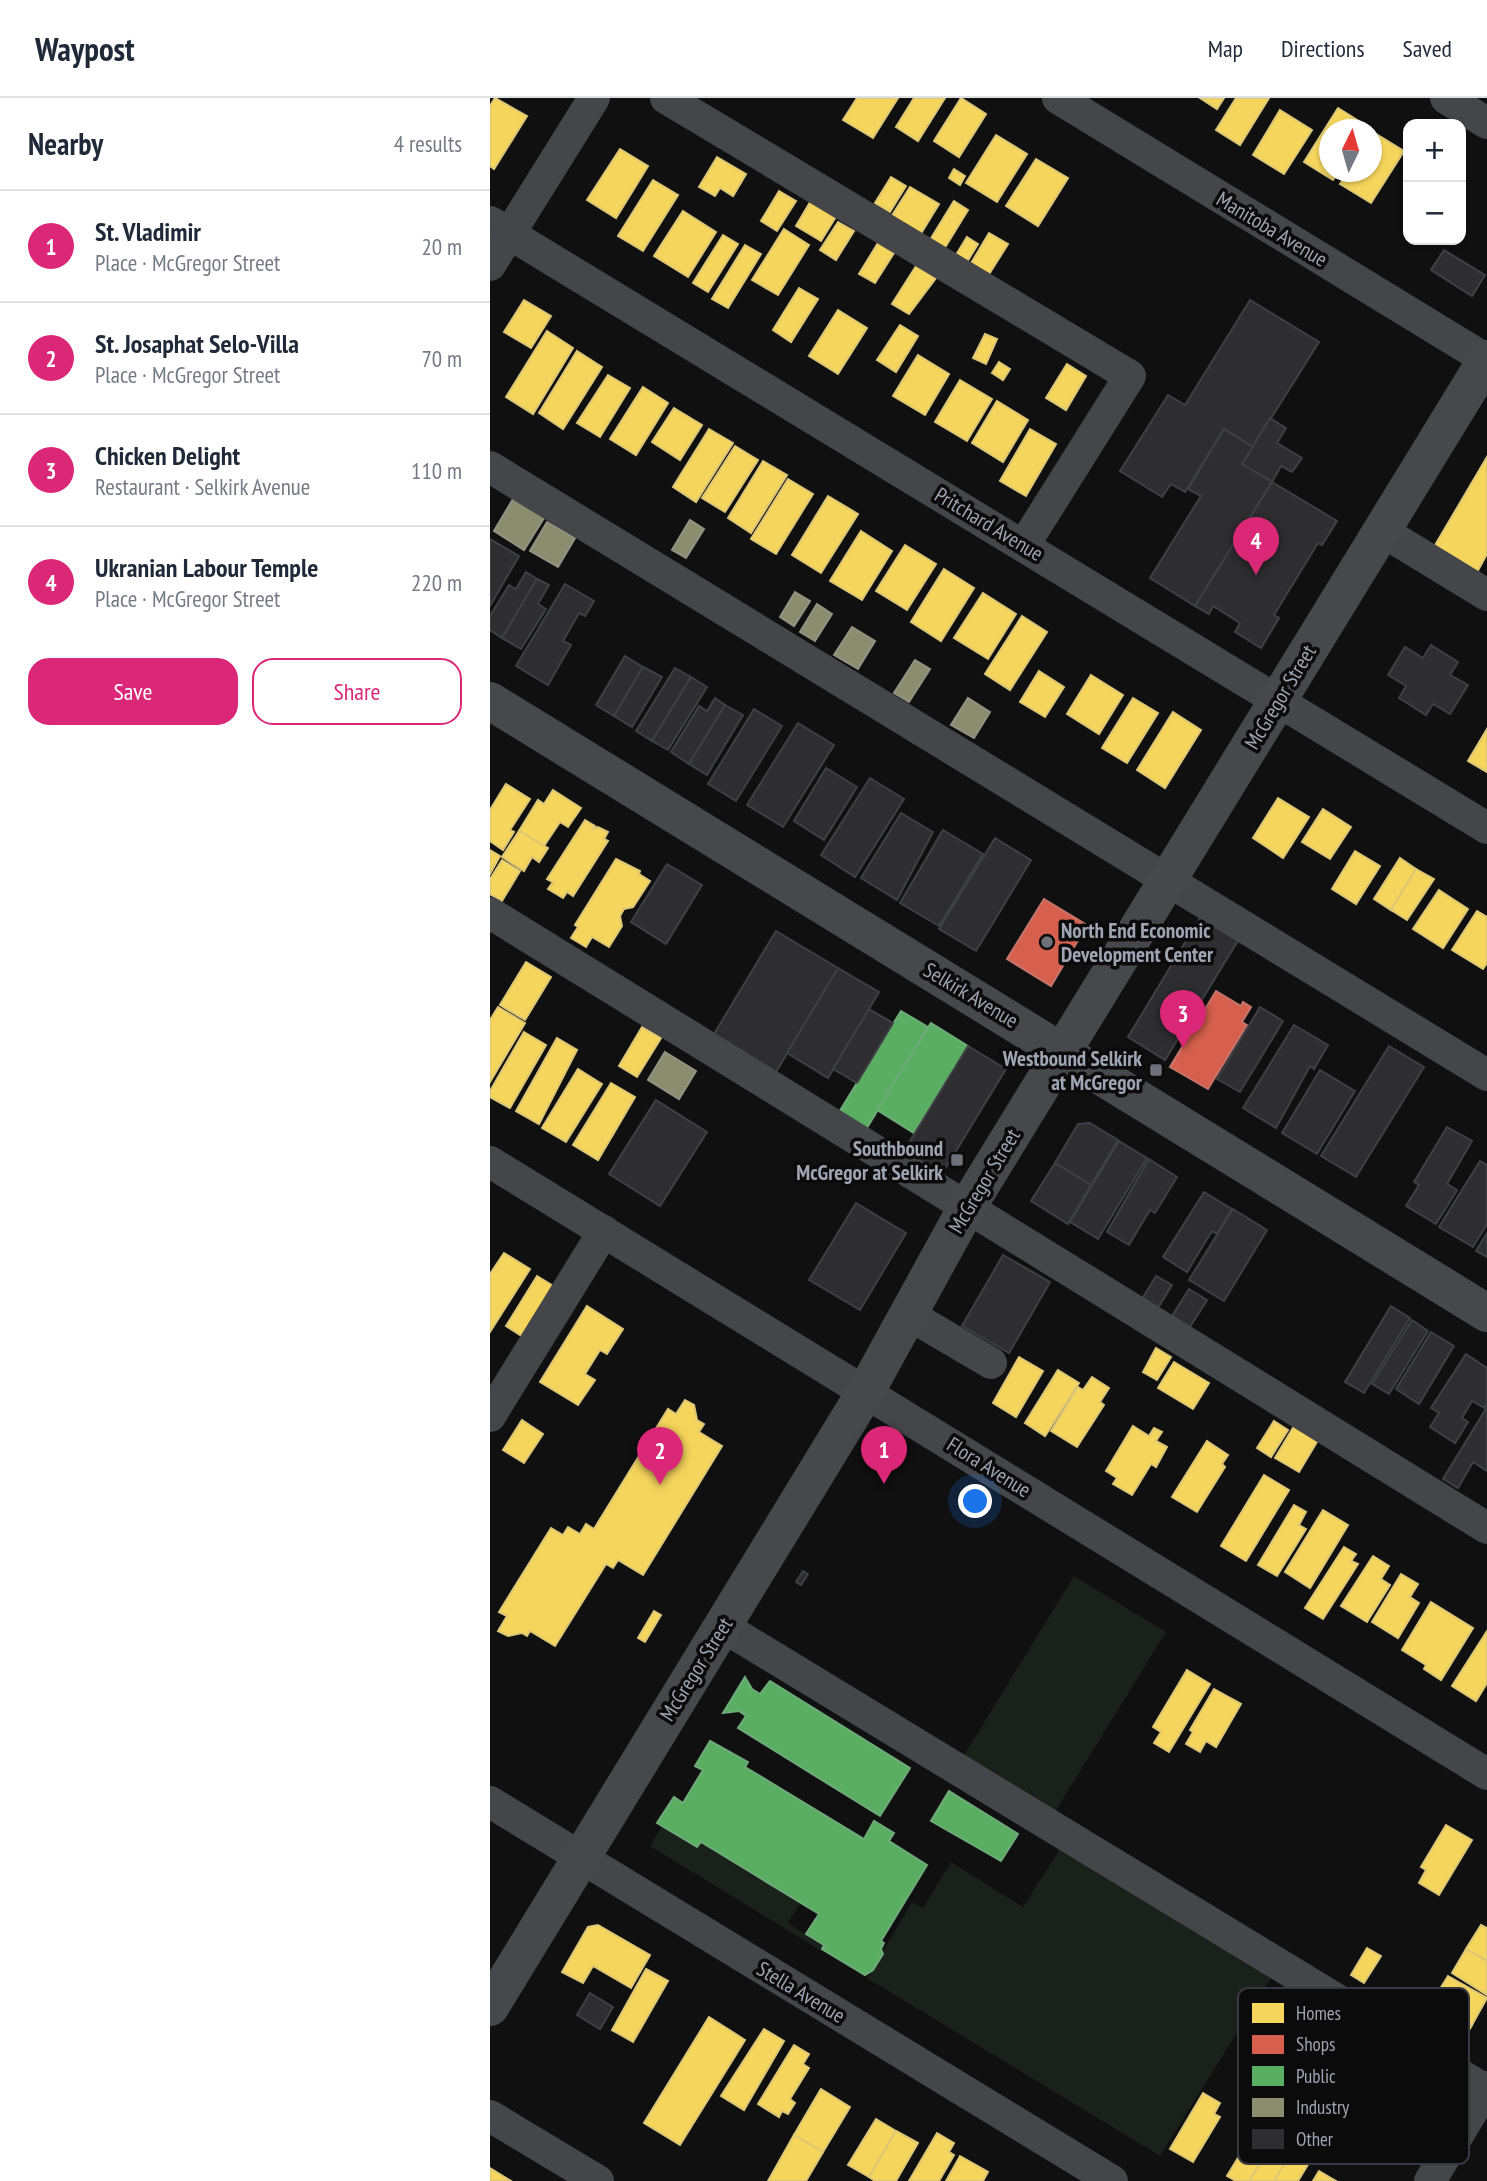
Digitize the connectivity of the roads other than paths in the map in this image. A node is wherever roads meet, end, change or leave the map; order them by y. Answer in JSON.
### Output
{"nodes":[{"id":1,"x":594,"y":98,"type":"edge"},
{"id":2,"x":666,"y":98,"type":"edge"},
{"id":3,"x":1058,"y":98,"type":"edge"},
{"id":4,"x":1446,"y":98,"type":"edge"},
{"id":5,"x":1487,"y":123,"type":"edge"},
{"id":6,"x":499,"y":228,"type":"edge"},
{"id":7,"x":490,"y":265,"type":"edge"},
{"id":8,"x":1487,"y":360,"type":"edge"},
{"id":9,"x":490,"y":467,"type":"edge"},
{"id":10,"x":1382,"y":531,"type":"junction"},
{"id":11,"x":1024,"y":545,"type":"junction"},
{"id":12,"x":1487,"y":595,"type":"edge"},
{"id":13,"x":1279,"y":700,"type":"junction"},
{"id":14,"x":490,"y":701,"type":"edge"},
{"id":15,"x":1487,"y":828,"type":"edge"},
{"id":16,"x":1167,"y":880,"type":"junction"},
{"id":17,"x":490,"y":913,"type":"edge"},
{"id":18,"x":1062,"y":1051,"type":"junction"},
{"id":19,"x":1487,"y":1075,"type":"edge"},
{"id":20,"x":490,"y":1162,"type":"edge"},
{"id":21,"x":966,"y":1209,"type":"junction"},
{"id":22,"x":604,"y":1231,"type":"junction"},
{"id":23,"x":906,"y":1313,"type":"junction"},
{"id":24,"x":1487,"y":1313,"type":"edge"},
{"id":25,"x":991,"y":1363,"type":"dead end"},
{"id":26,"x":866,"y":1391,"type":"junction"},
{"id":27,"x":490,"y":1416,"type":"edge"},
{"id":28,"x":1487,"y":1528,"type":"edge"},
{"id":29,"x":722,"y":1626,"type":"junction"},
{"id":30,"x":1487,"y":1774,"type":"edge"},
{"id":31,"x":490,"y":1802,"type":"edge"},
{"id":32,"x":580,"y":1857,"type":"junction"},
{"id":33,"x":1318,"y":1988,"type":"edge"},
{"id":34,"x":490,"y":2007,"type":"edge"},
{"id":35,"x":1469,"y":2080,"type":"edge"},
{"id":36,"x":1486,"y":2090,"type":"edge"},
{"id":37,"x":490,"y":2116,"type":"edge"},
{"id":38,"x":1469,"y":2118,"type":"edge"},
{"id":39,"x":1440,"y":2164,"type":"edge"},
{"id":40,"x":598,"y":2181,"type":"edge"},
{"id":41,"x":1112,"y":2181,"type":"edge"},
{"id":42,"x":1430,"y":2181,"type":"edge"}],
"edges":[{"from":1,"to":6,"type":"street"},
{"from":2,"to":11,"type":"street"},
{"from":3,"to":8,"type":"street","name":"Manitoba Avenue"},
{"from":4,"to":5,"type":"street"},
{"from":6,"to":7,"type":"street"},
{"from":6,"to":11,"type":"street","name":"Pritchard Avenue"},
{"from":8,"to":10,"type":"main road","name":"McGregor Street"},
{"from":9,"to":16,"type":"street"},
{"from":10,"to":12,"type":"street"},
{"from":10,"to":13,"type":"main road","name":"McGregor Street"},
{"from":11,"to":13,"type":"street","name":"Pritchard Avenue"},
{"from":13,"to":15,"type":"street","name":"Pritchard Avenue"},
{"from":13,"to":16,"type":"main road","name":"McGregor Street"},
{"from":14,"to":18,"type":"main road","name":"Selkirk Avenue"},
{"from":16,"to":18,"type":"main road","name":"McGregor Street"},
{"from":16,"to":19,"type":"street"},
{"from":17,"to":21,"type":"street"},
{"from":18,"to":21,"type":"main road","name":"McGregor Street"},
{"from":18,"to":24,"type":"main road","name":"Selkirk Avenue"},
{"from":20,"to":22,"type":"street","name":"Flora Avenue"},
{"from":21,"to":23,"type":"main road","name":"McGregor Street"},
{"from":21,"to":28,"type":"street"},
{"from":22,"to":26,"type":"street","name":"Flora Avenue"},
{"from":22,"to":27,"type":"street"},
{"from":23,"to":25,"type":"street"},
{"from":23,"to":26,"type":"main road","name":"McGregor Street"},
{"from":26,"to":29,"type":"main road","name":"McGregor Street"},
{"from":26,"to":30,"type":"street","name":"Flora Avenue"},
{"from":29,"to":32,"type":"main road","name":"McGregor Street"},
{"from":29,"to":33,"type":"street"},
{"from":31,"to":32,"type":"street","name":"Stella Avenue"},
{"from":32,"to":34,"type":"main road","name":"McGregor Street"},
{"from":32,"to":41,"type":"street","name":"Stella Avenue"},
{"from":35,"to":36,"type":"street"},
{"from":36,"to":38,"type":"street"},
{"from":37,"to":40,"type":"street"},
{"from":39,"to":42,"type":"street"}]}
